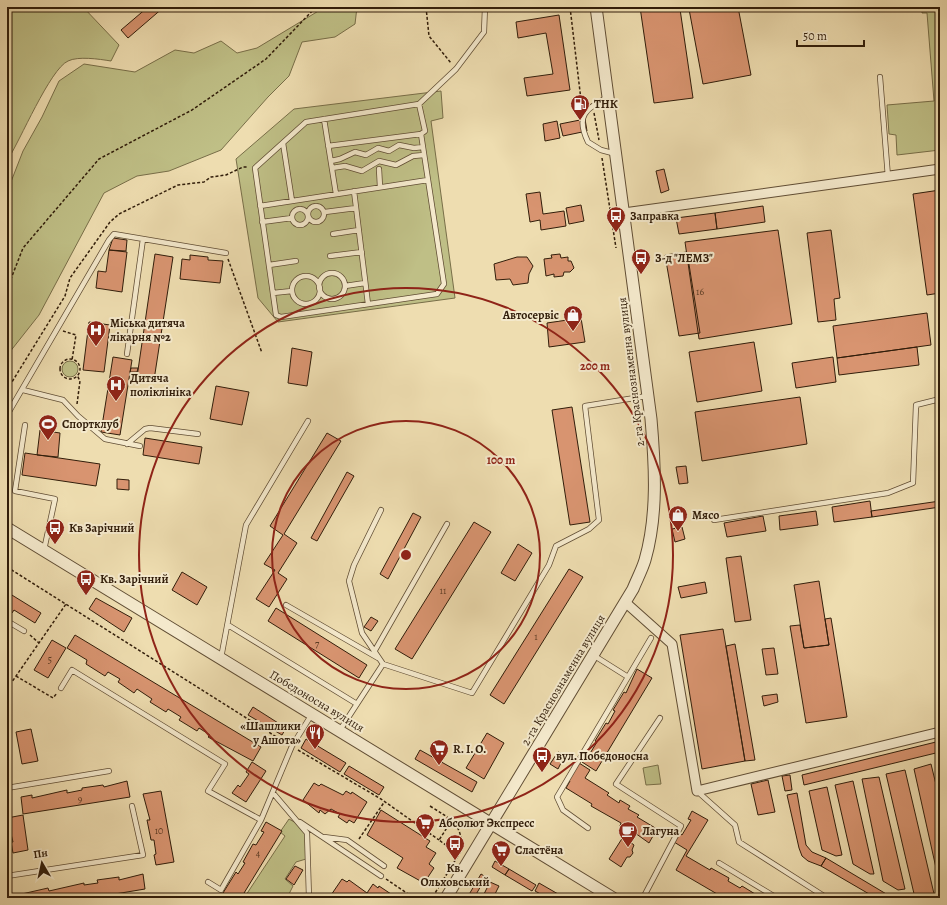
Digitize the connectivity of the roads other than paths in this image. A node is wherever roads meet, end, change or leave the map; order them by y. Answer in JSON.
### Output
{"nodes":[{"id":1,"x":485,"y":7,"type":"edge"},
{"id":2,"x":596,"y":7,"type":"edge"},
{"id":3,"x":880,"y":77,"type":"dead end"},
{"id":4,"x":608,"y":97,"type":"junction"},
{"id":5,"x":419,"y":104,"type":"junction"},
{"id":6,"x":324,"y":119,"type":"junction"},
{"id":7,"x":421,"y":134,"type":"junction"},
{"id":8,"x":283,"y":143,"type":"junction"},
{"id":9,"x":328,"y":146,"type":"junction"},
{"id":10,"x":423,"y":147,"type":"junction"},
{"id":11,"x":424,"y":154,"type":"junction"},
{"id":12,"x":616,"y":154,"type":"junction"},
{"id":13,"x":331,"y":161,"type":"junction"},
{"id":14,"x":332,"y":168,"type":"junction"},
{"id":15,"x":379,"y":169,"type":"dead end"},
{"id":16,"x":940,"y":169,"type":"edge"},
{"id":17,"x":888,"y":176,"type":"junction"},
{"id":18,"x":428,"y":180,"type":"junction"},
{"id":19,"x":380,"y":187,"type":"junction"},
{"id":20,"x":354,"y":191,"type":"junction"},
{"id":21,"x":336,"y":194,"type":"junction"},
{"id":22,"x":292,"y":201,"type":"junction"},
{"id":23,"x":260,"y":206,"type":"junction"},
{"id":24,"x":356,"y":208,"type":"junction"},
{"id":25,"x":324,"y":212,"type":"junction"},
{"id":26,"x":624,"y":213,"type":"junction"},
{"id":27,"x":308,"y":214,"type":"junction"},
{"id":28,"x":292,"y":218,"type":"junction"},
{"id":29,"x":262,"y":222,"type":"junction"},
{"id":30,"x":359,"y":230,"type":"junction"},
{"id":31,"x":333,"y":234,"type":"dead end"},
{"id":32,"x":143,"y":239,"type":"junction"},
{"id":33,"x":362,"y":252,"type":"junction"},
{"id":34,"x":226,"y":253,"type":"road end"},
{"id":35,"x":330,"y":256,"type":"dead end"},
{"id":36,"x":296,"y":261,"type":"dead end"},
{"id":37,"x":269,"y":265,"type":"junction"},
{"id":38,"x":365,"y":283,"type":"junction"},
{"id":39,"x":345,"y":286,"type":"junction"},
{"id":40,"x":319,"y":287,"type":"junction"},
{"id":41,"x":292,"y":291,"type":"junction"},
{"id":42,"x":273,"y":293,"type":"junction"},
{"id":43,"x":368,"y":304,"type":"junction"},
{"id":44,"x":127,"y":354,"type":"dead end"},
{"id":45,"x":23,"y":390,"type":"junction"},
{"id":46,"x":648,"y":396,"type":"junction"},
{"id":47,"x":940,"y":399,"type":"edge"},
{"id":48,"x":7,"y":415,"type":"edge"},
{"id":49,"x":308,"y":421,"type":"dead end"},
{"id":50,"x":25,"y":425,"type":"dead end"},
{"id":51,"x":198,"y":434,"type":"dead end"},
{"id":52,"x":127,"y":444,"type":"junction"},
{"id":53,"x":140,"y":446,"type":"dead end"},
{"id":54,"x":381,"y":510,"type":"dead end"},
{"id":55,"x":714,"y":520,"type":"dead end"},
{"id":56,"x":447,"y":524,"type":"dead end"},
{"id":57,"x":7,"y":528,"type":"edge"},
{"id":58,"x":44,"y":550,"type":"junction"},
{"id":59,"x":625,"y":602,"type":"junction"},
{"id":60,"x":286,"y":605,"type":"dead end"},
{"id":61,"x":7,"y":621,"type":"edge"},
{"id":62,"x":228,"y":625,"type":"junction"},
{"id":63,"x":24,"y":631,"type":"road end"},
{"id":64,"x":651,"y":638,"type":"dead end"},
{"id":65,"x":374,"y":652,"type":"junction"},
{"id":66,"x":593,"y":655,"type":"junction"},
{"id":67,"x":221,"y":658,"type":"junction"},
{"id":68,"x":379,"y":659,"type":"junction"},
{"id":69,"x":383,"y":664,"type":"junction"},
{"id":70,"x":628,"y":677,"type":"junction"},
{"id":71,"x":61,"y":688,"type":"road end"},
{"id":72,"x":357,"y":704,"type":"junction"},
{"id":73,"x":312,"y":714,"type":"junction"},
{"id":74,"x":660,"y":718,"type":"dead end"},
{"id":75,"x":340,"y":730,"type":"junction"},
{"id":76,"x":940,"y":732,"type":"edge"},
{"id":77,"x":109,"y":771,"type":"dead end"},
{"id":78,"x":8,"y":788,"type":"edge"},
{"id":79,"x":697,"y":791,"type":"junction"},
{"id":80,"x":273,"y":793,"type":"junction"},
{"id":81,"x":132,"y":806,"type":"dead end"},
{"id":82,"x":295,"y":819,"type":"junction"},
{"id":83,"x":261,"y":820,"type":"junction"},
{"id":84,"x":492,"y":823,"type":"junction"},
{"id":85,"x":588,"y":828,"type":"dead end"},
{"id":86,"x":322,"y":837,"type":"junction"},
{"id":87,"x":719,"y":863,"type":"dead end"},
{"id":88,"x":384,"y":866,"type":"dead end"},
{"id":89,"x":7,"y":876,"type":"edge"},
{"id":90,"x":381,"y":876,"type":"road end"},
{"id":91,"x":208,"y":882,"type":"dead end"},
{"id":92,"x":820,"y":896,"type":"edge"},
{"id":93,"x":309,"y":898,"type":"edge"},
{"id":94,"x":446,"y":898,"type":"edge"},
{"id":95,"x":613,"y":898,"type":"edge"},
{"id":96,"x":643,"y":898,"type":"edge"},
{"id":97,"x":778,"y":898,"type":"edge"},
{"id":98,"x":827,"y":898,"type":"edge"}],
"edges":[{"from":1,"to":5,"type":"lane"},
{"from":2,"to":4,"type":"street","name":"2-га Краснознаменна вулиця"},
{"from":3,"to":17,"type":"lane"},
{"from":4,"to":12,"type":"street","name":"2-га Краснознаменна вулиця"},
{"from":4,"to":12,"type":"lane"},
{"from":5,"to":6,"type":"lane"},
{"from":5,"to":7,"type":"lane"},
{"from":6,"to":8,"type":"lane"},
{"from":6,"to":9,"type":"lane"},
{"from":7,"to":9,"type":"lane"},
{"from":7,"to":10,"type":"lane"},
{"from":8,"to":22,"type":"lane"},
{"from":8,"to":23,"type":"lane"},
{"from":9,"to":13,"type":"lane"},
{"from":10,"to":11,"type":"lane"},
{"from":10,"to":13,"type":"lane"},
{"from":11,"to":14,"type":"lane"},
{"from":11,"to":18,"type":"lane"},
{"from":12,"to":26,"type":"street","name":"2-га Краснознаменна вулиця"},
{"from":13,"to":14,"type":"lane"},
{"from":14,"to":21,"type":"lane"},
{"from":15,"to":19,"type":"lane"},
{"from":16,"to":17,"type":"street"},
{"from":17,"to":26,"type":"street"},
{"from":18,"to":19,"type":"lane"},
{"from":18,"to":43,"type":"lane"},
{"from":19,"to":20,"type":"lane"},
{"from":20,"to":21,"type":"lane"},
{"from":20,"to":24,"type":"lane"},
{"from":21,"to":22,"type":"lane"},
{"from":22,"to":23,"type":"lane"},
{"from":23,"to":29,"type":"lane"},
{"from":24,"to":25,"type":"lane"},
{"from":24,"to":30,"type":"lane"},
{"from":25,"to":27,"type":"lane"},
{"from":25,"to":27,"type":"lane"},
{"from":26,"to":46,"type":"street","name":"2-га Краснознаменна вулиця"},
{"from":27,"to":28,"type":"lane"},
{"from":27,"to":28,"type":"lane"},
{"from":28,"to":29,"type":"lane"},
{"from":29,"to":37,"type":"lane"},
{"from":30,"to":31,"type":"lane"},
{"from":30,"to":33,"type":"lane"},
{"from":32,"to":34,"type":"lane"},
{"from":32,"to":44,"type":"lane"},
{"from":32,"to":45,"type":"lane"},
{"from":33,"to":35,"type":"lane"},
{"from":33,"to":38,"type":"lane"},
{"from":36,"to":37,"type":"lane"},
{"from":37,"to":42,"type":"lane"},
{"from":38,"to":39,"type":"lane"},
{"from":38,"to":43,"type":"lane"},
{"from":39,"to":40,"type":"lane"},
{"from":39,"to":40,"type":"lane"},
{"from":40,"to":41,"type":"lane"},
{"from":40,"to":41,"type":"lane"},
{"from":41,"to":42,"type":"lane"},
{"from":42,"to":43,"type":"lane"},
{"from":45,"to":48,"type":"lane"},
{"from":45,"to":52,"type":"lane"},
{"from":46,"to":59,"type":"street","name":"2-га Краснознаменна вулиця"},
{"from":46,"to":69,"type":"lane"},
{"from":47,"to":55,"type":"lane"},
{"from":49,"to":62,"type":"lane"},
{"from":50,"to":58,"type":"lane"},
{"from":51,"to":52,"type":"lane"},
{"from":52,"to":53,"type":"lane"},
{"from":54,"to":65,"type":"lane"},
{"from":56,"to":65,"type":"lane"},
{"from":57,"to":58,"type":"street","name":"Победоносна вулиця"},
{"from":58,"to":67,"type":"street","name":"Победоносна вулиця"},
{"from":59,"to":66,"type":"street","name":"2-га Краснознаменна вулиця"},
{"from":59,"to":79,"type":"street"},
{"from":60,"to":68,"type":"lane"},
{"from":61,"to":63,"type":"lane"},
{"from":62,"to":67,"type":"lane"},
{"from":62,"to":72,"type":"lane"},
{"from":64,"to":70,"type":"lane"},
{"from":65,"to":68,"type":"lane"},
{"from":66,"to":70,"type":"lane"},
{"from":66,"to":84,"type":"street","name":"2-га Краснознаменна вулиця"},
{"from":67,"to":73,"type":"street","name":"Победоносна вулиця"},
{"from":68,"to":69,"type":"lane"},
{"from":69,"to":72,"type":"lane"},
{"from":70,"to":85,"type":"lane"},
{"from":71,"to":83,"type":"lane"},
{"from":72,"to":75,"type":"lane"},
{"from":73,"to":75,"type":"street","name":"Победоносна вулиця"},
{"from":73,"to":80,"type":"lane"},
{"from":74,"to":96,"type":"lane"},
{"from":75,"to":84,"type":"street","name":"Победоносна вулиця"},
{"from":76,"to":79,"type":"street"},
{"from":77,"to":78,"type":"lane"},
{"from":79,"to":92,"type":"lane"},
{"from":80,"to":82,"type":"lane"},
{"from":80,"to":83,"type":"lane"},
{"from":81,"to":89,"type":"lane"},
{"from":82,"to":86,"type":"lane"},
{"from":82,"to":93,"type":"lane"},
{"from":83,"to":91,"type":"lane"},
{"from":84,"to":94,"type":"street","name":"2-га Краснознаменна вулиця"},
{"from":84,"to":95,"type":"street","name":"Победоносна вулиця"},
{"from":86,"to":88,"type":"lane"},
{"from":86,"to":90,"type":"lane"},
{"from":87,"to":97,"type":"lane"},
{"from":92,"to":98,"type":"lane"}]}
